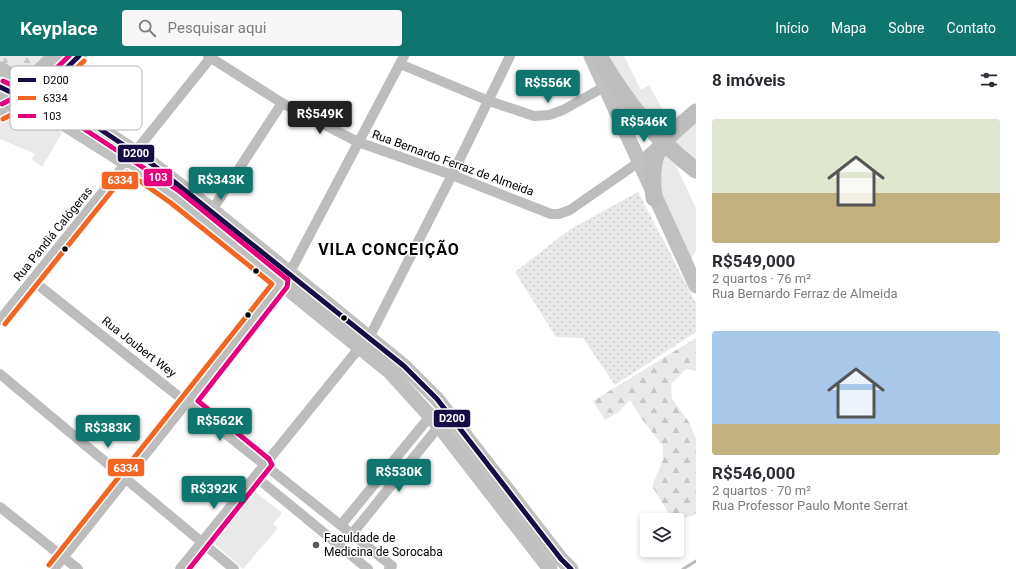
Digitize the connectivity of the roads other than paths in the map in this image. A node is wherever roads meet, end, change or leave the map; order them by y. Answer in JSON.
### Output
{"nodes":[{"id":1,"x":55,"y":56,"type":"edge"},
{"id":2,"x":79,"y":56,"type":"edge"},
{"id":3,"x":510,"y":56,"type":"edge"},
{"id":4,"x":591,"y":56,"type":"edge"},
{"id":5,"x":598,"y":56,"type":"edge"},
{"id":6,"x":210,"y":57,"type":"edge"},
{"id":7,"x":402,"y":60,"type":"edge"},
{"id":8,"x":45,"y":66,"type":"edge"},
{"id":9,"x":69,"y":66,"type":"edge"},
{"id":10,"x":0,"y":69,"type":"edge"},
{"id":11,"x":10,"y":74,"type":"edge"},
{"id":12,"x":604,"y":87,"type":"junction"},
{"id":13,"x":489,"y":101,"type":"junction"},
{"id":14,"x":282,"y":103,"type":"junction"},
{"id":15,"x":10,"y":107,"type":"edge"},
{"id":16,"x":696,"y":112,"type":"edge"},
{"id":17,"x":0,"y":113,"type":"edge"},
{"id":18,"x":81,"y":130,"type":"edge"},
{"id":19,"x":94,"y":130,"type":"edge"},
{"id":20,"x":663,"y":141,"type":"junction"},
{"id":21,"x":358,"y":142,"type":"junction"},
{"id":22,"x":131,"y":158,"type":"junction"},
{"id":23,"x":639,"y":162,"type":"junction"},
{"id":24,"x":696,"y":170,"type":"edge"},
{"id":25,"x":452,"y":175,"type":"junction"},
{"id":26,"x":654,"y":198,"type":"junction"},
{"id":27,"x":212,"y":210,"type":"junction"},
{"id":28,"x":285,"y":279,"type":"junction"},
{"id":29,"x":32,"y":280,"type":"junction"},
{"id":30,"x":696,"y":286,"type":"edge"},
{"id":31,"x":0,"y":320,"type":"edge"},
{"id":32,"x":365,"y":342,"type":"junction"},
{"id":33,"x":0,"y":374,"type":"edge"},
{"id":34,"x":188,"y":402,"type":"junction"},
{"id":35,"x":435,"y":420,"type":"junction"},
{"id":36,"x":266,"y":464,"type":"junction"},
{"id":37,"x":256,"y":477,"type":"junction"},
{"id":38,"x":126,"y":479,"type":"junction"},
{"id":39,"x":0,"y":507,"type":"edge"},
{"id":40,"x":341,"y":525,"type":"junction"},
{"id":41,"x":356,"y":537,"type":"junction"},
{"id":42,"x":201,"y":542,"type":"junction"},
{"id":43,"x":348,"y":553,"type":"junction"},
{"id":44,"x":63,"y":557,"type":"junction"},
{"id":45,"x":391,"y":567,"type":"edge"},
{"id":46,"x":54,"y":569,"type":"edge"},
{"id":47,"x":78,"y":569,"type":"edge"},
{"id":48,"x":180,"y":569,"type":"edge"},
{"id":49,"x":234,"y":569,"type":"edge"},
{"id":50,"x":368,"y":569,"type":"edge"},
{"id":51,"x":550,"y":569,"type":"edge"},
{"id":52,"x":571,"y":569,"type":"edge"}],
"edges":[{"from":1,"to":8,"type":"main road"},
{"from":2,"to":9,"type":"main road"},
{"from":3,"to":13,"type":"street"},
{"from":4,"to":12,"type":"main road"},
{"from":5,"to":20,"type":"highway"},
{"from":6,"to":14,"type":"street","name":"Rua Bernardo Ferraz de Almeida"},
{"from":6,"to":22,"type":"street","name":"Rua Pandiá Calógeras"},
{"from":7,"to":13,"type":"street"},
{"from":7,"to":21,"type":"street"},
{"from":10,"to":11,"type":"main road"},
{"from":12,"to":13,"type":"street"},
{"from":12,"to":23,"type":"main road"},
{"from":13,"to":25,"type":"street"},
{"from":14,"to":21,"type":"street","name":"Rua Bernardo Ferraz de Almeida"},
{"from":14,"to":27,"type":"street"},
{"from":15,"to":17,"type":"main road"},
{"from":16,"to":20,"type":"highway"},
{"from":18,"to":22,"type":"main road"},
{"from":19,"to":22,"type":"main road"},
{"from":20,"to":23,"type":"street","name":"Rua Bernardo Ferraz de Almeida"},
{"from":20,"to":24,"type":"highway"},
{"from":20,"to":26,"type":"highway"},
{"from":21,"to":25,"type":"street","name":"Rua Bernardo Ferraz de Almeida"},
{"from":21,"to":28,"type":"street"},
{"from":22,"to":27,"type":"main road"},
{"from":22,"to":28,"type":"main road"},
{"from":22,"to":29,"type":"street","name":"Rua Pandiá Calógeras"},
{"from":23,"to":25,"type":"street","name":"Rua Bernardo Ferraz de Almeida"},
{"from":23,"to":26,"type":"main road"},
{"from":25,"to":32,"type":"street"},
{"from":26,"to":30,"type":"main road"},
{"from":27,"to":28,"type":"main road"},
{"from":28,"to":32,"type":"main road"},
{"from":28,"to":34,"type":"street"},
{"from":29,"to":31,"type":"street","name":"Rua Pandiá Calógeras"},
{"from":29,"to":34,"type":"street","name":"Rua Joubert Wey"},
{"from":32,"to":35,"type":"main road"},
{"from":32,"to":36,"type":"street"},
{"from":32,"to":52,"type":"main road"},
{"from":33,"to":38,"type":"street"},
{"from":34,"to":36,"type":"street","name":"Rua Joubert Wey"},
{"from":34,"to":38,"type":"street"},
{"from":35,"to":40,"type":"street"},
{"from":35,"to":41,"type":"street"},
{"from":35,"to":51,"type":"main road"},
{"from":36,"to":37,"type":"street"},
{"from":36,"to":40,"type":"street","name":"Rua Joubert Wey"},
{"from":37,"to":42,"type":"street"},
{"from":37,"to":43,"type":"street"},
{"from":38,"to":42,"type":"street"},
{"from":38,"to":44,"type":"street"},
{"from":39,"to":44,"type":"street"},
{"from":40,"to":41,"type":"street","name":"Rua Joubert Wey"},
{"from":41,"to":43,"type":"street"},
{"from":41,"to":45,"type":"street","name":"Rua Joubert Wey"},
{"from":42,"to":48,"type":"street"},
{"from":42,"to":49,"type":"street"},
{"from":43,"to":50,"type":"street"},
{"from":44,"to":46,"type":"street"},
{"from":44,"to":47,"type":"street"}]}
